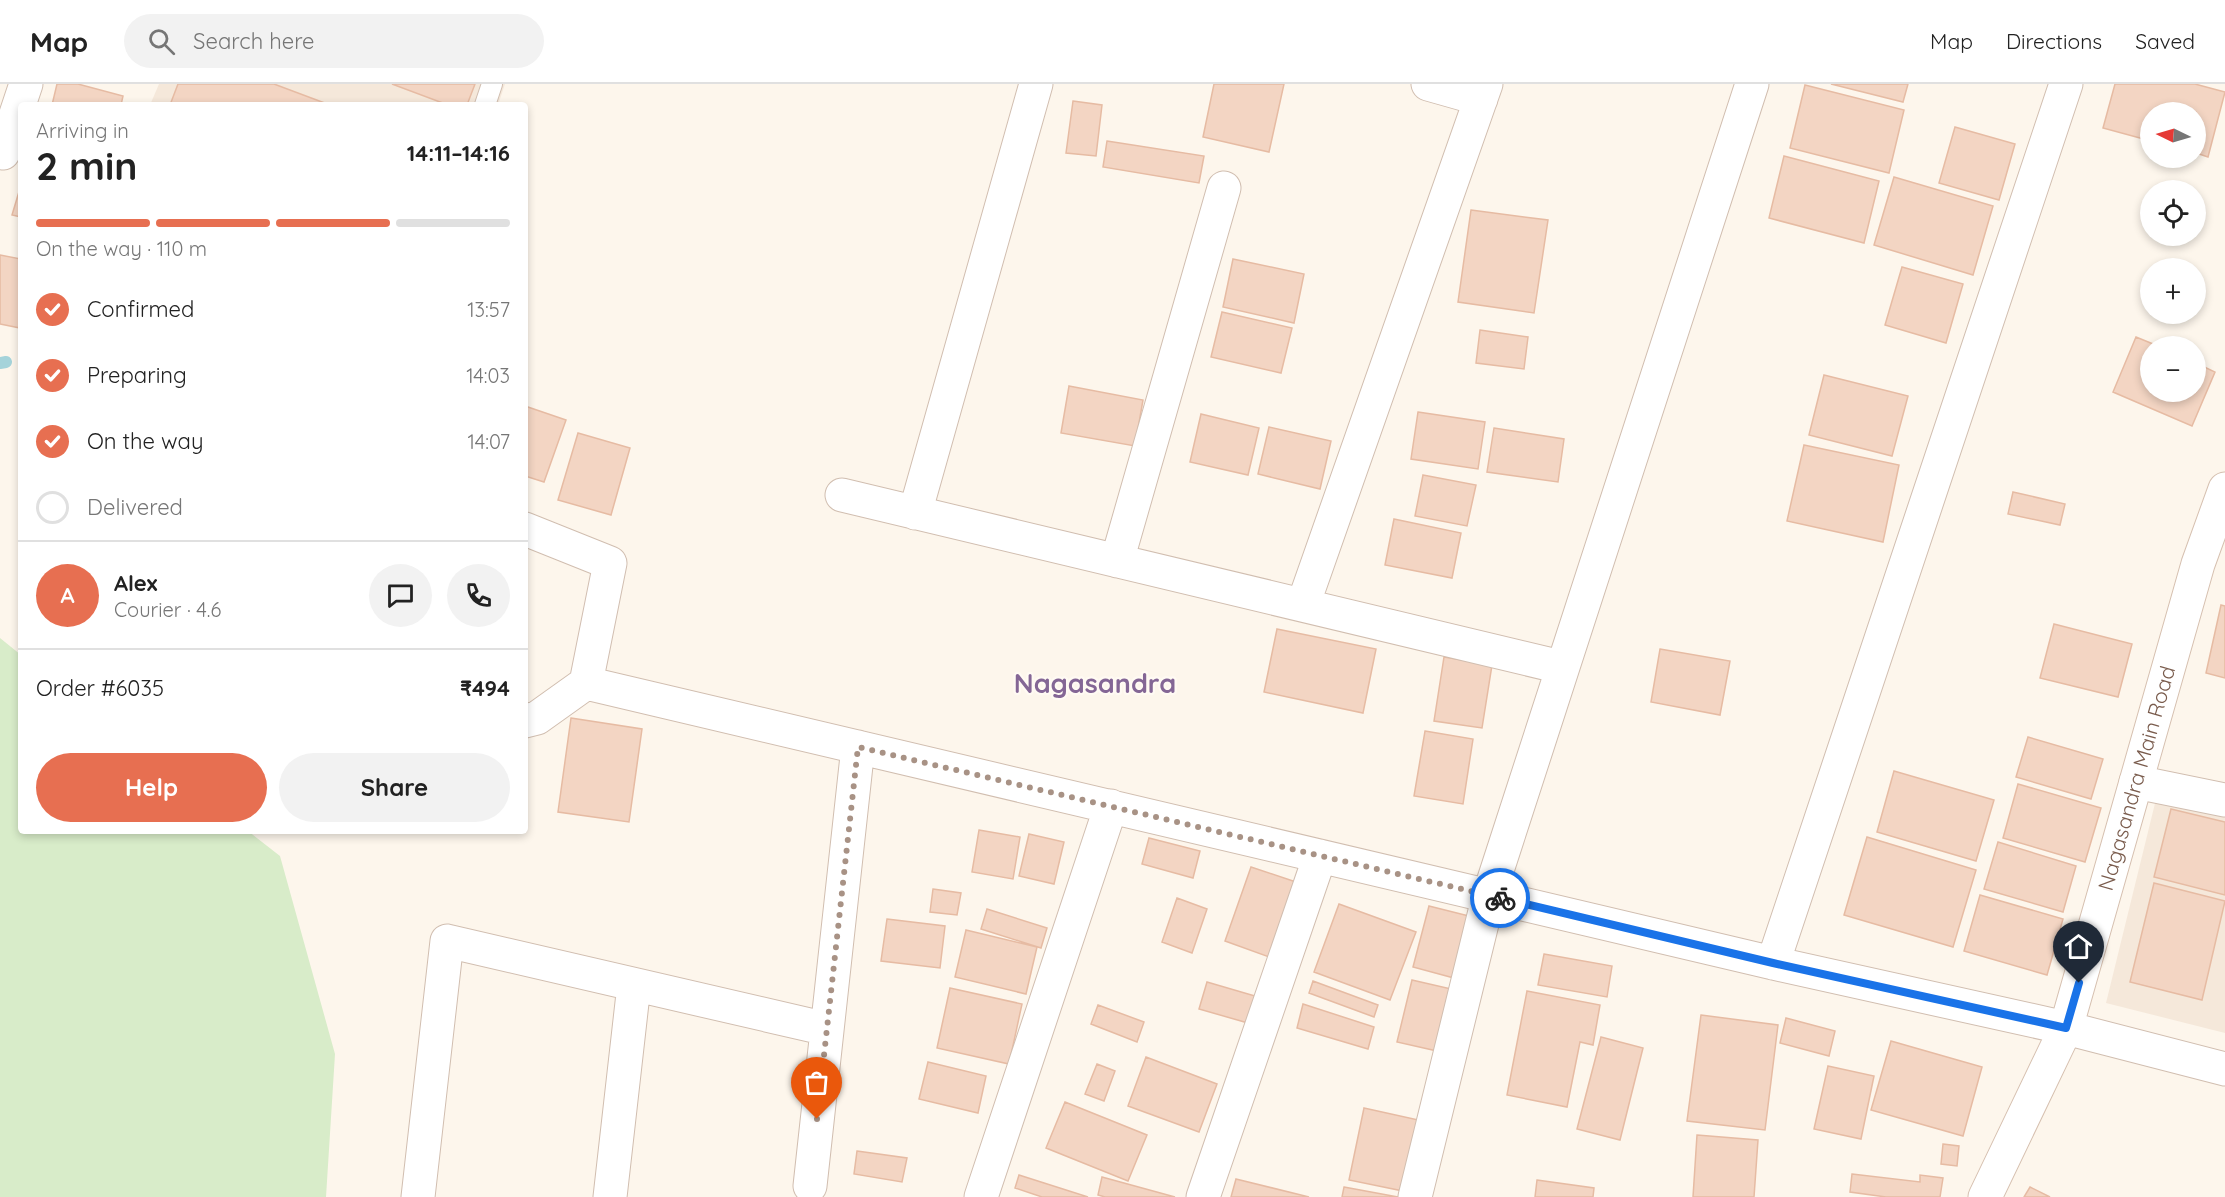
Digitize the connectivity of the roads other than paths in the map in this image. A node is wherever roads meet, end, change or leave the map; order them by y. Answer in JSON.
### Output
{"nodes":[{"id":1,"x":26,"y":84,"type":"edge"},
{"id":2,"x":492,"y":84,"type":"edge"},
{"id":3,"x":1036,"y":84,"type":"edge"},
{"id":4,"x":1428,"y":84,"type":"edge"},
{"id":5,"x":1752,"y":84,"type":"edge"},
{"id":6,"x":2066,"y":84,"type":"edge"},
{"id":7,"x":1484,"y":91,"type":"edge"},
{"id":8,"x":20,"y":102,"type":"edge"},
{"id":9,"x":486,"y":102,"type":"edge"},
{"id":10,"x":18,"y":108,"type":"edge"},
{"id":11,"x":3,"y":153,"type":"dead end"},
{"id":12,"x":1224,"y":188,"type":"dead end"},
{"id":13,"x":2225,"y":489,"type":"edge"},
{"id":14,"x":842,"y":495,"type":"dead end"},
{"id":15,"x":915,"y":513,"type":"junction"},
{"id":16,"x":528,"y":530,"type":"edge"},
{"id":17,"x":1117,"y":561,"type":"junction"},
{"id":18,"x":1303,"y":606,"type":"junction"},
{"id":19,"x":1561,"y":667,"type":"junction"},
{"id":20,"x":586,"y":683,"type":"junction"},
{"id":21,"x":528,"y":720,"type":"edge"},
{"id":22,"x":858,"y":747,"type":"junction"},
{"id":23,"x":2136,"y":782,"type":"junction"},
{"id":24,"x":2225,"y":800,"type":"edge"},
{"id":25,"x":1111,"y":806,"type":"junction"},
{"id":26,"x":1320,"y":855,"type":"junction"},
{"id":27,"x":1489,"y":895,"type":"junction"},
{"id":28,"x":1773,"y":963,"type":"junction"},
{"id":29,"x":634,"y":985,"type":"junction"},
{"id":30,"x":2066,"y":1028,"type":"junction"},
{"id":31,"x":827,"y":1029,"type":"junction"},
{"id":32,"x":2225,"y":1070,"type":"edge"},
{"id":33,"x":810,"y":1186,"type":"dead end"},
{"id":34,"x":418,"y":1197,"type":"edge"},
{"id":35,"x":610,"y":1197,"type":"edge"},
{"id":36,"x":981,"y":1197,"type":"edge"},
{"id":37,"x":1203,"y":1197,"type":"edge"},
{"id":38,"x":1415,"y":1197,"type":"edge"},
{"id":39,"x":1985,"y":1197,"type":"edge"}],
"edges":[{"from":1,"to":8,"type":"street"},
{"from":2,"to":9,"type":"lane"},
{"from":3,"to":15,"type":"street"},
{"from":4,"to":7,"type":"street"},
{"from":5,"to":19,"type":"street"},
{"from":6,"to":28,"type":"street"},
{"from":7,"to":18,"type":"street"},
{"from":10,"to":11,"type":"street"},
{"from":12,"to":17,"type":"street"},
{"from":13,"to":23,"type":"street","name":"Nagasandra Main Road"},
{"from":14,"to":15,"type":"street"},
{"from":15,"to":17,"type":"street"},
{"from":16,"to":20,"type":"street"},
{"from":17,"to":18,"type":"street"},
{"from":18,"to":19,"type":"street"},
{"from":19,"to":27,"type":"street"},
{"from":20,"to":21,"type":"street"},
{"from":20,"to":22,"type":"street"},
{"from":22,"to":25,"type":"street"},
{"from":22,"to":31,"type":"street"},
{"from":23,"to":24,"type":"street"},
{"from":23,"to":30,"type":"street","name":"Nagasandra Main Road"},
{"from":25,"to":26,"type":"street"},
{"from":25,"to":36,"type":"street"},
{"from":26,"to":27,"type":"street"},
{"from":26,"to":37,"type":"street"},
{"from":27,"to":28,"type":"street"},
{"from":27,"to":38,"type":"street"},
{"from":28,"to":30,"type":"street"},
{"from":29,"to":31,"type":"street"},
{"from":29,"to":34,"type":"street"},
{"from":29,"to":35,"type":"street"},
{"from":30,"to":32,"type":"street"},
{"from":30,"to":39,"type":"street","name":"Nagasandra Main Road"},
{"from":31,"to":33,"type":"street"}]}
